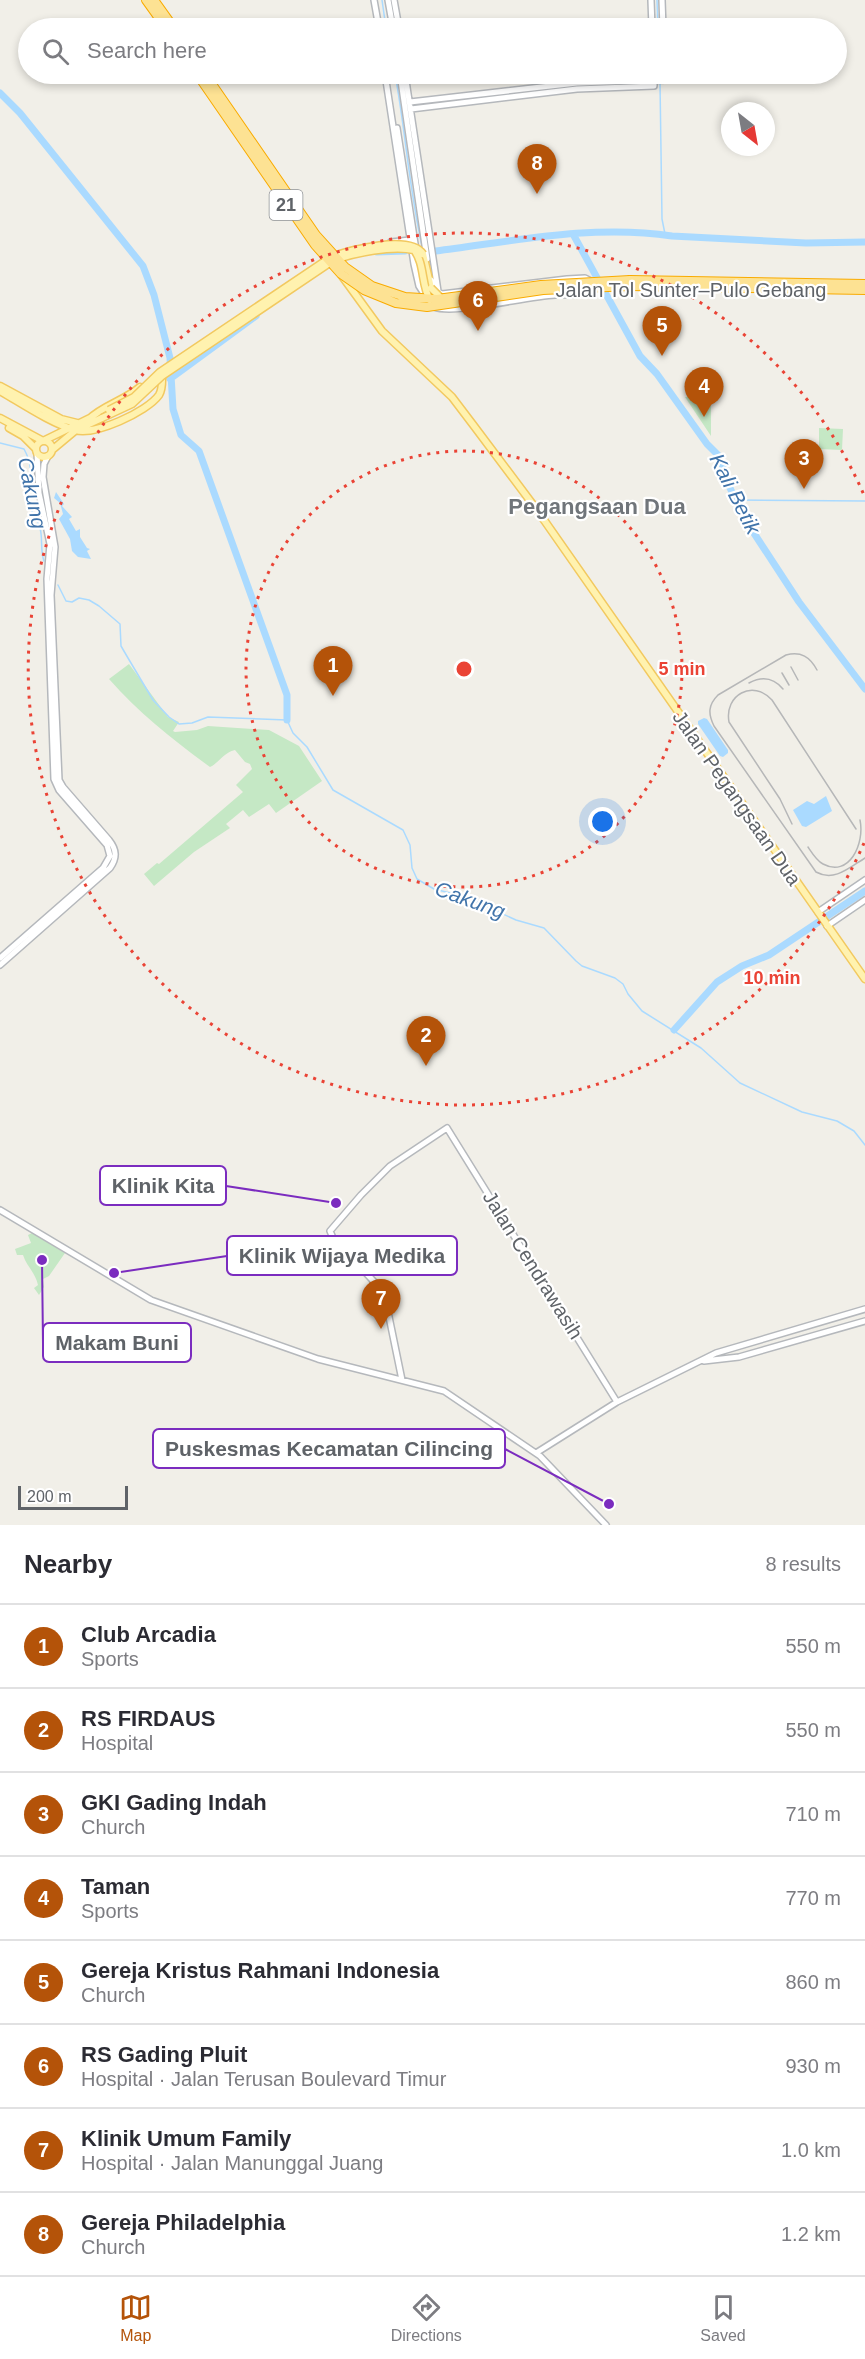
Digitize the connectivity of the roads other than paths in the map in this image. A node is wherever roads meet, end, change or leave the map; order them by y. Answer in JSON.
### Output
{"nodes":[{"id":1,"x":146,"y":0,"type":"edge"},
{"id":2,"x":154,"y":0,"type":"edge"},
{"id":3,"x":376,"y":0,"type":"edge"},
{"id":4,"x":388,"y":0,"type":"edge"},
{"id":5,"x":394,"y":0,"type":"edge"},
{"id":6,"x":651,"y":0,"type":"edge"},
{"id":7,"x":662,"y":0,"type":"edge"},
{"id":8,"x":159,"y":18,"type":"edge"},
{"id":9,"x":167,"y":18,"type":"edge"},
{"id":10,"x":379,"y":18,"type":"edge"},
{"id":11,"x":391,"y":18,"type":"edge"},
{"id":12,"x":397,"y":18,"type":"edge"},
{"id":13,"x":652,"y":18,"type":"edge"},
{"id":14,"x":663,"y":18,"type":"edge"},
{"id":15,"x":204,"y":84,"type":"edge"},
{"id":16,"x":204,"y":84,"type":"edge"},
{"id":17,"x":212,"y":84,"type":"edge"},
{"id":18,"x":389,"y":84,"type":"edge"},
{"id":19,"x":402,"y":84,"type":"edge"},
{"id":20,"x":406,"y":84,"type":"edge"},
{"id":21,"x":608,"y":84,"type":"edge"},
{"id":22,"x":408,"y":106,"type":"junction"},
{"id":23,"x":412,"y":188,"type":"junction"},
{"id":24,"x":412,"y":240,"type":"junction"},
{"id":25,"x":331,"y":262,"type":"junction"},
{"id":26,"x":625,"y":280,"type":"junction"},
{"id":27,"x":865,"y":282,"type":"edge"},
{"id":28,"x":589,"y":284,"type":"junction"},
{"id":29,"x":472,"y":290,"type":"junction"},
{"id":30,"x":623,"y":290,"type":"junction"},
{"id":31,"x":422,"y":291,"type":"junction"},
{"id":32,"x":865,"y":291,"type":"edge"},
{"id":33,"x":438,"y":292,"type":"junction"},
{"id":34,"x":428,"y":301,"type":"junction"},
{"id":35,"x":475,"y":306,"type":"junction"},
{"id":36,"x":164,"y":367,"type":"junction"},
{"id":37,"x":146,"y":381,"type":"junction"},
{"id":38,"x":0,"y":386,"type":"edge"},
{"id":39,"x":0,"y":391,"type":"edge"},
{"id":40,"x":158,"y":396,"type":"junction"},
{"id":41,"x":26,"y":402,"type":"junction"},
{"id":42,"x":101,"y":416,"type":"junction"},
{"id":43,"x":0,"y":418,"type":"edge"},
{"id":44,"x":84,"y":421,"type":"junction"},
{"id":45,"x":0,"y":423,"type":"edge"},
{"id":46,"x":73,"y":429,"type":"junction"},
{"id":47,"x":43,"y":441,"type":"junction"},
{"id":48,"x":36,"y":451,"type":"junction"},
{"id":49,"x":50,"y":453,"type":"junction"},
{"id":50,"x":49,"y":577,"type":"junction"},
{"id":51,"x":97,"y":830,"type":"junction"},
{"id":52,"x":865,"y":880,"type":"edge"},
{"id":53,"x":865,"y":900,"type":"edge"},
{"id":54,"x":818,"y":913,"type":"junction"},
{"id":55,"x":827,"y":925,"type":"junction"},
{"id":56,"x":0,"y":958,"type":"edge"},
{"id":57,"x":0,"y":965,"type":"edge"},
{"id":58,"x":865,"y":979,"type":"edge"},
{"id":59,"x":0,"y":1210,"type":"edge"},
{"id":60,"x":865,"y":1309,"type":"edge"},
{"id":61,"x":865,"y":1321,"type":"edge"},
{"id":62,"x":702,"y":1361,"type":"junction"},
{"id":63,"x":402,"y":1380,"type":"junction"},
{"id":64,"x":617,"y":1402,"type":"junction"},
{"id":65,"x":536,"y":1453,"type":"junction"},
{"id":66,"x":606,"y":1525,"type":"edge"}],
"edges":[{"from":1,"to":8,"type":"highway"},
{"from":2,"to":9,"type":"highway"},
{"from":3,"to":10,"type":"street"},
{"from":4,"to":11,"type":"street"},
{"from":5,"to":12,"type":"street"},
{"from":6,"to":13,"type":"street"},
{"from":7,"to":14,"type":"street"},
{"from":15,"to":25,"type":"main road","name":"Jalan Pegangsaan Dua"},
{"from":16,"to":32,"type":"highway","name":"Jalan Tol Sunter–Pulo Gebang","number":"21","bridge":true},
{"from":17,"to":27,"type":"highway","name":"Jalan Tol Sunter–Pulo Gebang","number":"21","bridge":true},
{"from":18,"to":23,"type":"street"},
{"from":19,"to":22,"type":"street"},
{"from":20,"to":22,"type":"street"},
{"from":21,"to":22,"type":"street"},
{"from":22,"to":23,"type":"street"},
{"from":23,"to":24,"type":"street"},
{"from":23,"to":33,"type":"street"},
{"from":24,"to":25,"type":"street"},
{"from":24,"to":31,"type":"street","bridge":true},
{"from":24,"to":31,"type":"street","bridge":true},
{"from":25,"to":36,"type":"main road","bridge":true},
{"from":25,"to":54,"type":"main road","name":"Jalan Pegangsaan Dua"},
{"from":26,"to":27,"type":"main road"},
{"from":26,"to":28,"type":"main road","bridge":true},
{"from":26,"to":30,"type":"main road"},
{"from":28,"to":29,"type":"street"},
{"from":28,"to":30,"type":"main road"},
{"from":28,"to":35,"type":"street"},
{"from":28,"to":42,"type":"main road","bridge":true},
{"from":29,"to":33,"type":"street"},
{"from":29,"to":35,"type":"street"},
{"from":30,"to":32,"type":"main road"},
{"from":31,"to":34,"type":"street"},
{"from":33,"to":34,"type":"street"},
{"from":34,"to":35,"type":"street"},
{"from":36,"to":37,"type":"main road"},
{"from":36,"to":40,"type":"main road"},
{"from":37,"to":40,"type":"main road"},
{"from":37,"to":44,"type":"main road"},
{"from":38,"to":41,"type":"main road"},
{"from":39,"to":41,"type":"main road"},
{"from":40,"to":46,"type":"main road"},
{"from":41,"to":44,"type":"main road"},
{"from":41,"to":46,"type":"main road"},
{"from":42,"to":44,"type":"main road"},
{"from":42,"to":46,"type":"main road"},
{"from":43,"to":47,"type":"main road"},
{"from":44,"to":46,"type":"main road"},
{"from":45,"to":48,"type":"main road"},
{"from":46,"to":47,"type":"main road"},
{"from":46,"to":49,"type":"main road"},
{"from":47,"to":48,"type":"main road"},
{"from":47,"to":49,"type":"main road"},
{"from":48,"to":49,"type":"main road"},
{"from":48,"to":50,"type":"street"},
{"from":49,"to":50,"type":"street"},
{"from":50,"to":51,"type":"street"},
{"from":51,"to":56,"type":"street"},
{"from":51,"to":57,"type":"street"},
{"from":52,"to":54,"type":"street"},
{"from":53,"to":55,"type":"street"},
{"from":54,"to":55,"type":"main road","name":"Jalan Pegangsaan Dua"},
{"from":55,"to":58,"type":"main road","name":"Jalan Pegangsaan Dua"},
{"from":59,"to":63,"type":"street"},
{"from":60,"to":62,"type":"street"},
{"from":61,"to":62,"type":"street"},
{"from":62,"to":64,"type":"street"},
{"from":63,"to":64,"type":"street","name":"Jalan Cendrawasih"},
{"from":63,"to":65,"type":"street"},
{"from":64,"to":65,"type":"street"},
{"from":65,"to":66,"type":"street"}]}
